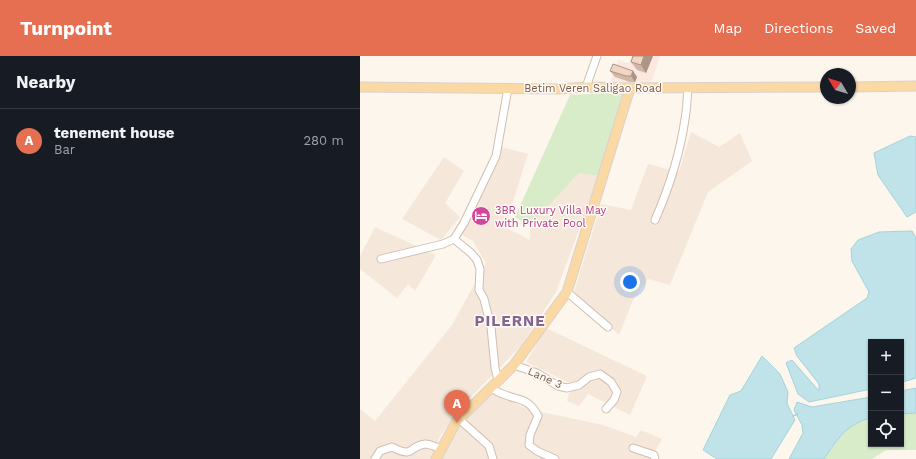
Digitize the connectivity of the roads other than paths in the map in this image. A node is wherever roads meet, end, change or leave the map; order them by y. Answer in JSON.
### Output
{"nodes":[{"id":1,"x":597,"y":56,"type":"edge"},
{"id":2,"x":916,"y":86,"type":"edge"},
{"id":3,"x":360,"y":87,"type":"edge"},
{"id":4,"x":586,"y":87,"type":"junction"},
{"id":5,"x":820,"y":87,"type":"edge"},
{"id":6,"x":856,"y":87,"type":"edge"},
{"id":7,"x":508,"y":88,"type":"junction"},
{"id":8,"x":630,"y":88,"type":"junction"},
{"id":9,"x":688,"y":88,"type":"junction"},
{"id":10,"x":655,"y":220,"type":"dead end"},
{"id":11,"x":454,"y":239,"type":"junction"},
{"id":12,"x":381,"y":259,"type":"dead end"},
{"id":13,"x":568,"y":292,"type":"junction"},
{"id":14,"x":608,"y":327,"type":"dead end"},
{"id":15,"x":514,"y":365,"type":"junction"},
{"id":16,"x":498,"y":380,"type":"junction"},
{"id":17,"x":491,"y":388,"type":"junction"},
{"id":18,"x":606,"y":409,"type":"dead end"},
{"id":19,"x":459,"y":419,"type":"junction"},
{"id":20,"x":633,"y":448,"type":"dead end"},
{"id":21,"x":441,"y":449,"type":"junction"},
{"id":22,"x":374,"y":459,"type":"edge"},
{"id":23,"x":436,"y":459,"type":"edge"},
{"id":24,"x":493,"y":459,"type":"edge"},
{"id":25,"x":555,"y":459,"type":"edge"},
{"id":26,"x":654,"y":459,"type":"edge"}],
"edges":[{"from":1,"to":4,"type":"street"},
{"from":2,"to":6,"type":"main road"},
{"from":3,"to":7,"type":"main road","name":"Betim Veren Saligao Road"},
{"from":4,"to":7,"type":"main road","name":"Betim Veren Saligao Road"},
{"from":4,"to":8,"type":"main road","name":"Betim Veren Saligao Road"},
{"from":5,"to":9,"type":"main road","name":"Betim Veren Saligao Road"},
{"from":7,"to":11,"type":"street"},
{"from":8,"to":9,"type":"main road","name":"Betim Veren Saligao Road"},
{"from":8,"to":13,"type":"main road"},
{"from":9,"to":10,"type":"street"},
{"from":11,"to":12,"type":"street"},
{"from":11,"to":16,"type":"street"},
{"from":13,"to":14,"type":"street"},
{"from":13,"to":15,"type":"main road"},
{"from":15,"to":16,"type":"main road"},
{"from":15,"to":18,"type":"street","name":"Lane 3"},
{"from":16,"to":17,"type":"main road"},
{"from":17,"to":19,"type":"main road"},
{"from":17,"to":25,"type":"street"},
{"from":19,"to":21,"type":"main road"},
{"from":19,"to":24,"type":"street"},
{"from":20,"to":26,"type":"street"},
{"from":21,"to":22,"type":"street"},
{"from":21,"to":23,"type":"main road"}]}
